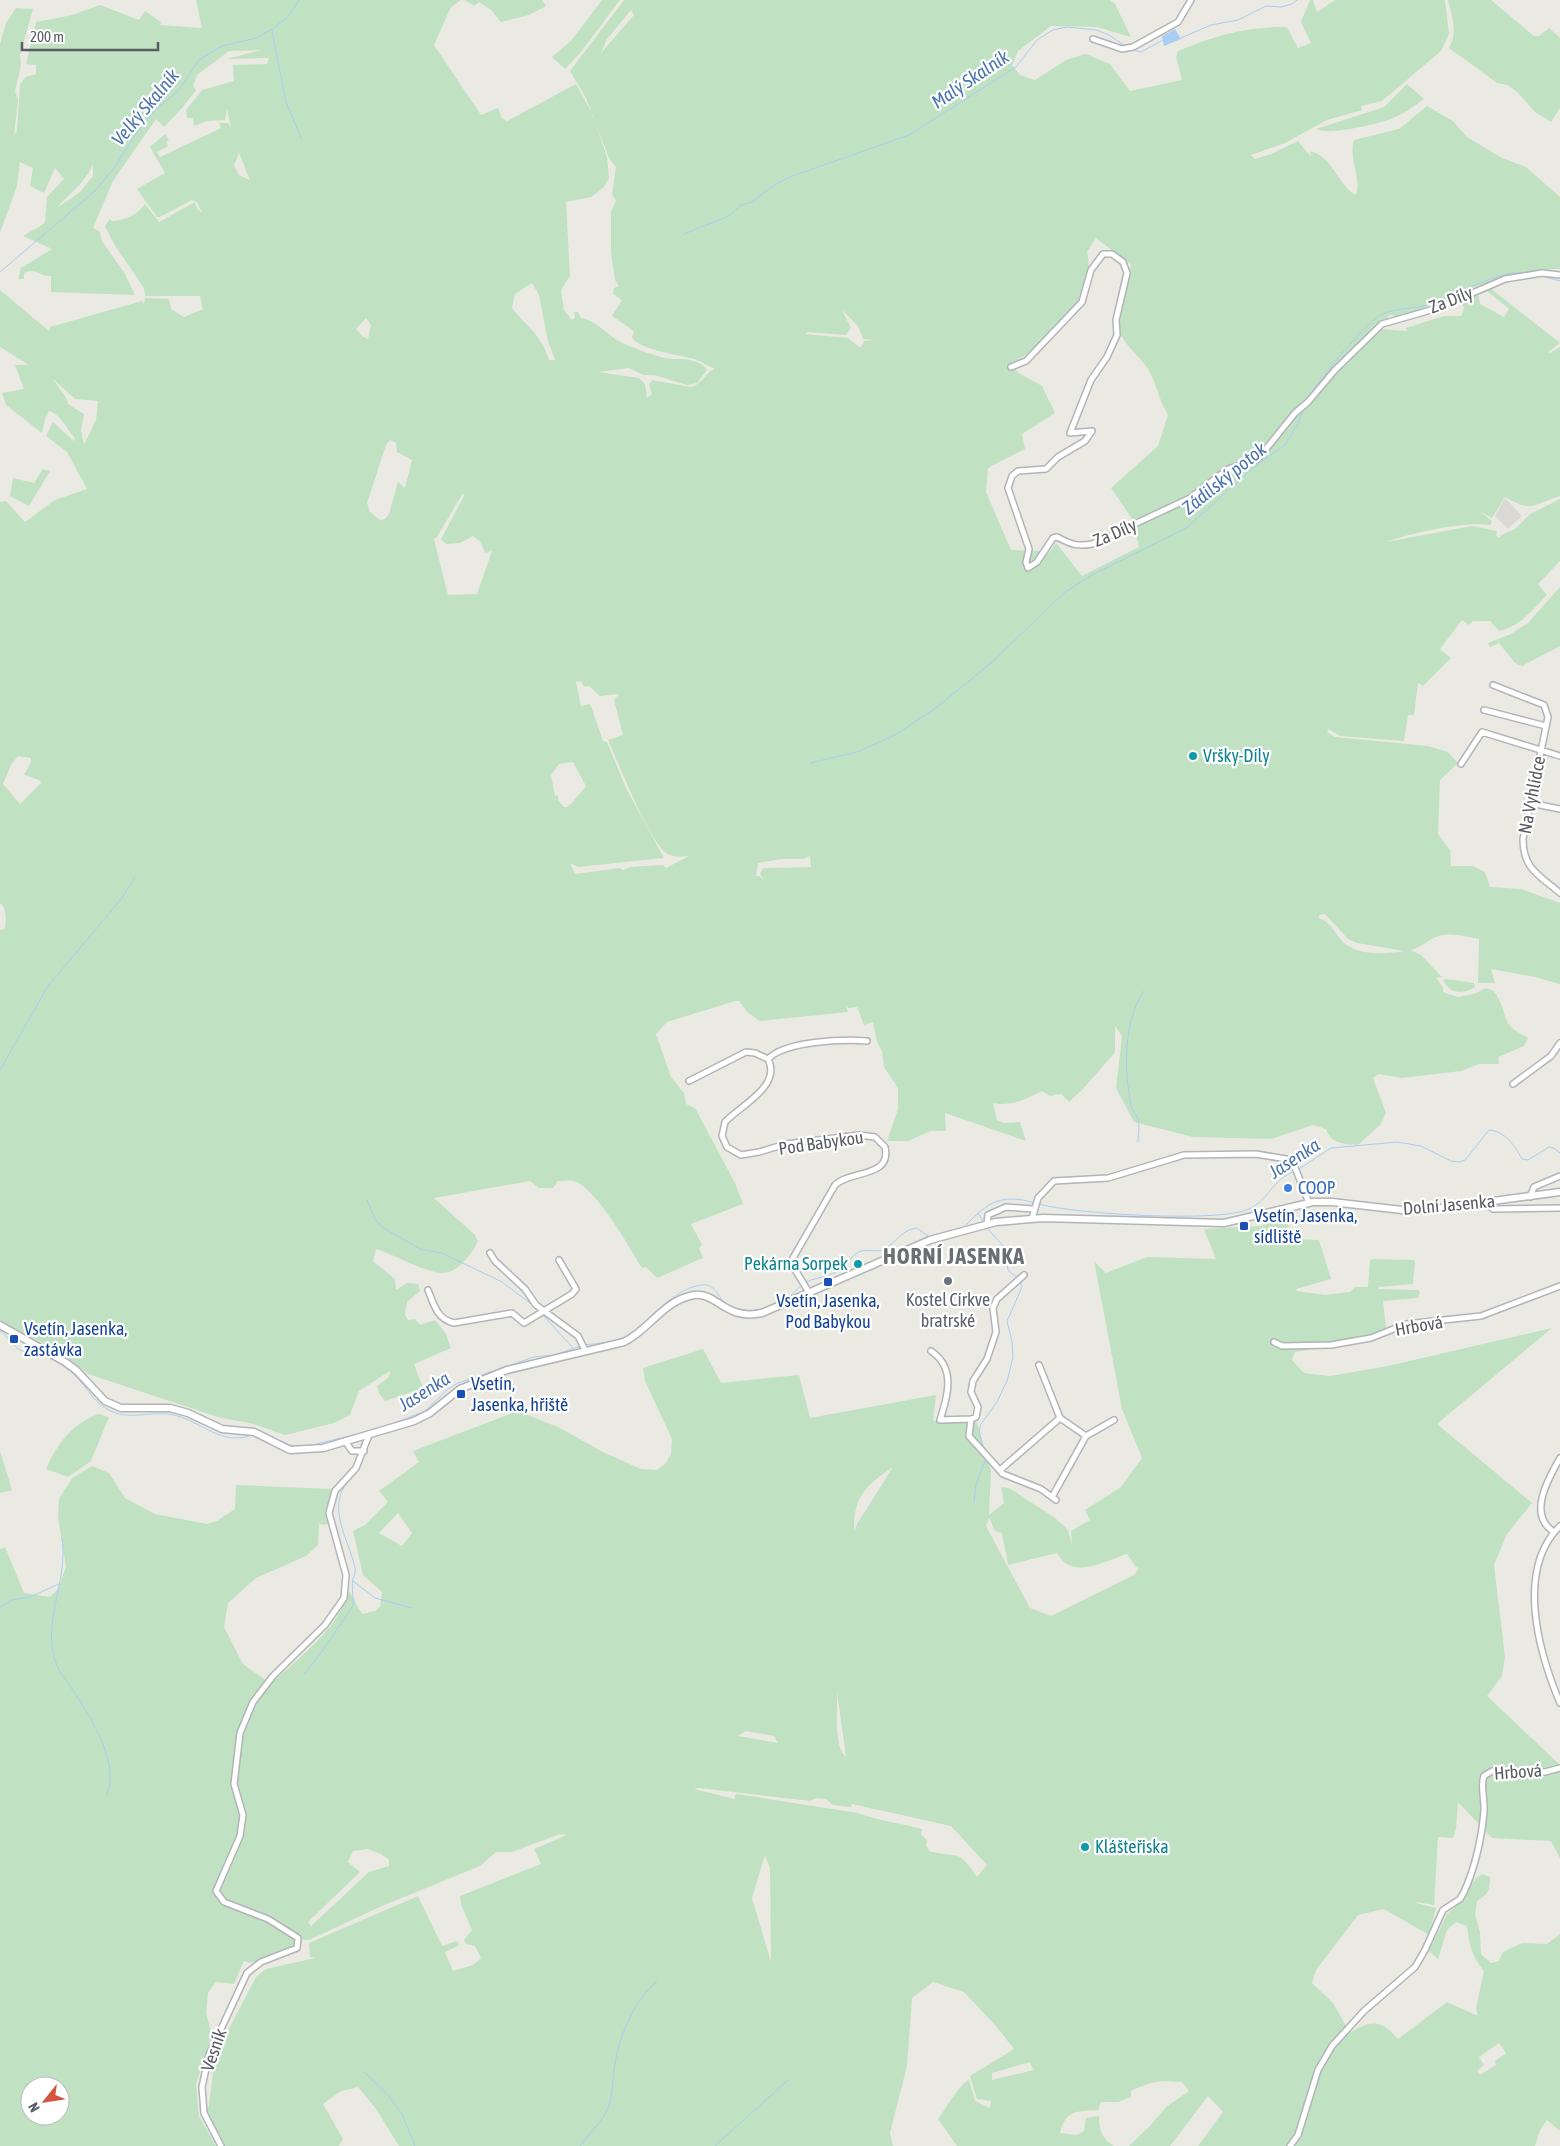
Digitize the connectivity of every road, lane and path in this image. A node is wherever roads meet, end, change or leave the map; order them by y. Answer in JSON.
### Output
{"nodes":[{"id":1,"x":1191,"y":0,"type":"edge"},
{"id":2,"x":1093,"y":39,"type":"dead end"},
{"id":3,"x":1560,"y":275,"type":"edge"},
{"id":4,"x":1011,"y":367,"type":"dead end"},
{"id":5,"x":1492,"y":685,"type":"dead end"},
{"id":6,"x":1484,"y":710,"type":"dead end"},
{"id":7,"x":1546,"y":726,"type":"junction"},
{"id":8,"x":1541,"y":751,"type":"junction"},
{"id":9,"x":1560,"y":756,"type":"edge"},
{"id":10,"x":1461,"y":764,"type":"dead end"},
{"id":11,"x":1530,"y":802,"type":"junction"},
{"id":12,"x":1560,"y":809,"type":"edge"},
{"id":13,"x":1560,"y":893,"type":"edge"},
{"id":14,"x":862,"y":1032,"type":"dead end"},
{"id":15,"x":1560,"y":1043,"type":"edge"},
{"id":16,"x":768,"y":1059,"type":"junction"},
{"id":17,"x":689,"y":1081,"type":"dead end"},
{"id":18,"x":1513,"y":1084,"type":"dead end"},
{"id":19,"x":1560,"y":1176,"type":"edge"},
{"id":20,"x":1560,"y":1192,"type":"edge"},
{"id":21,"x":1530,"y":1196,"type":"junction"},
{"id":22,"x":1309,"y":1203,"type":"junction"},
{"id":23,"x":1486,"y":1203,"type":"junction"},
{"id":24,"x":1560,"y":1208,"type":"edge"},
{"id":25,"x":1033,"y":1209,"type":"junction"},
{"id":26,"x":1032,"y":1219,"type":"junction"},
{"id":27,"x":985,"y":1224,"type":"junction"},
{"id":28,"x":490,"y":1253,"type":"dead end"},
{"id":29,"x":558,"y":1260,"type":"dead end"},
{"id":30,"x":1024,"y":1275,"type":"dead end"},
{"id":31,"x":1560,"y":1286,"type":"edge"},
{"id":32,"x":428,"y":1290,"type":"dead end"},
{"id":33,"x":810,"y":1294,"type":"junction"},
{"id":34,"x":540,"y":1313,"type":"junction"},
{"id":35,"x":0,"y":1325,"type":"edge"},
{"id":36,"x":1274,"y":1342,"type":"dead end"},
{"id":37,"x":584,"y":1347,"type":"junction"},
{"id":38,"x":932,"y":1350,"type":"dead end"},
{"id":39,"x":1040,"y":1365,"type":"dead end"},
{"id":40,"x":1060,"y":1418,"type":"junction"},
{"id":41,"x":971,"y":1419,"type":"junction"},
{"id":42,"x":1114,"y":1420,"type":"dead end"},
{"id":43,"x":369,"y":1435,"type":"junction"},
{"id":44,"x":1086,"y":1436,"type":"junction"},
{"id":45,"x":345,"y":1441,"type":"junction"},
{"id":46,"x":364,"y":1451,"type":"junction"},
{"id":47,"x":1560,"y":1458,"type":"edge"},
{"id":48,"x":1000,"y":1470,"type":"junction"},
{"id":49,"x":1560,"y":1526,"type":"edge"},
{"id":50,"x":1554,"y":1532,"type":"junction"},
{"id":51,"x":1560,"y":1703,"type":"edge"},
{"id":52,"x":1560,"y":1768,"type":"edge"},
{"id":53,"x":221,"y":2146,"type":"edge"},
{"id":54,"x":1290,"y":2146,"type":"edge"}],
"edges":[{"from":1,"to":2,"type":"street"},
{"from":3,"to":4,"type":"street","name":"Za Díly"},
{"from":5,"to":7,"type":"street","name":"Na Vyhlídce"},
{"from":6,"to":7,"type":"street"},
{"from":7,"to":8,"type":"street","name":"Na Vyhlídce"},
{"from":8,"to":9,"type":"street"},
{"from":8,"to":10,"type":"street"},
{"from":8,"to":11,"type":"street","name":"Na Vyhlídce"},
{"from":11,"to":12,"type":"street"},
{"from":11,"to":13,"type":"street","name":"Na Vyhlídce"},
{"from":14,"to":16,"type":"street"},
{"from":15,"to":18,"type":"street"},
{"from":16,"to":17,"type":"street"},
{"from":16,"to":33,"type":"street","name":"Pod Babykou"},
{"from":19,"to":21,"type":"street"},
{"from":20,"to":21,"type":"street","name":"Dolní Jasenka"},
{"from":21,"to":23,"type":"street","name":"Dolní Jasenka"},
{"from":22,"to":23,"type":"street","name":"Dolní Jasenka"},
{"from":22,"to":25,"type":"street"},
{"from":22,"to":26,"type":"street","name":"Dolní Jasenka"},
{"from":23,"to":24,"type":"street"},
{"from":25,"to":26,"type":"street"},
{"from":25,"to":27,"type":"street"},
{"from":26,"to":27,"type":"street","name":"Dolní Jasenka"},
{"from":27,"to":33,"type":"street","name":"Dolní Jasenka"},
{"from":28,"to":34,"type":"street"},
{"from":29,"to":34,"type":"street"},
{"from":30,"to":41,"type":"street"},
{"from":31,"to":36,"type":"street","name":"Hrbová"},
{"from":32,"to":34,"type":"street"},
{"from":33,"to":37,"type":"street","name":"Dolní Jasenka"},
{"from":34,"to":37,"type":"street"},
{"from":35,"to":45,"type":"street","name":"Dolní Jasenka"},
{"from":37,"to":43,"type":"street","name":"Dolní Jasenka"},
{"from":38,"to":41,"type":"street"},
{"from":39,"to":40,"type":"street"},
{"from":40,"to":44,"type":"street"},
{"from":40,"to":48,"type":"street"},
{"from":41,"to":48,"type":"street"},
{"from":42,"to":44,"type":"street"},
{"from":43,"to":45,"type":"street","name":"Dolní Jasenka"},
{"from":43,"to":46,"type":"street"},
{"from":44,"to":48,"type":"street"},
{"from":45,"to":46,"type":"street"},
{"from":46,"to":53,"type":"street","name":"Vesník"},
{"from":47,"to":50,"type":"street"},
{"from":49,"to":50,"type":"street"},
{"from":50,"to":51,"type":"street"},
{"from":52,"to":54,"type":"street","name":"Hrbová"}]}
